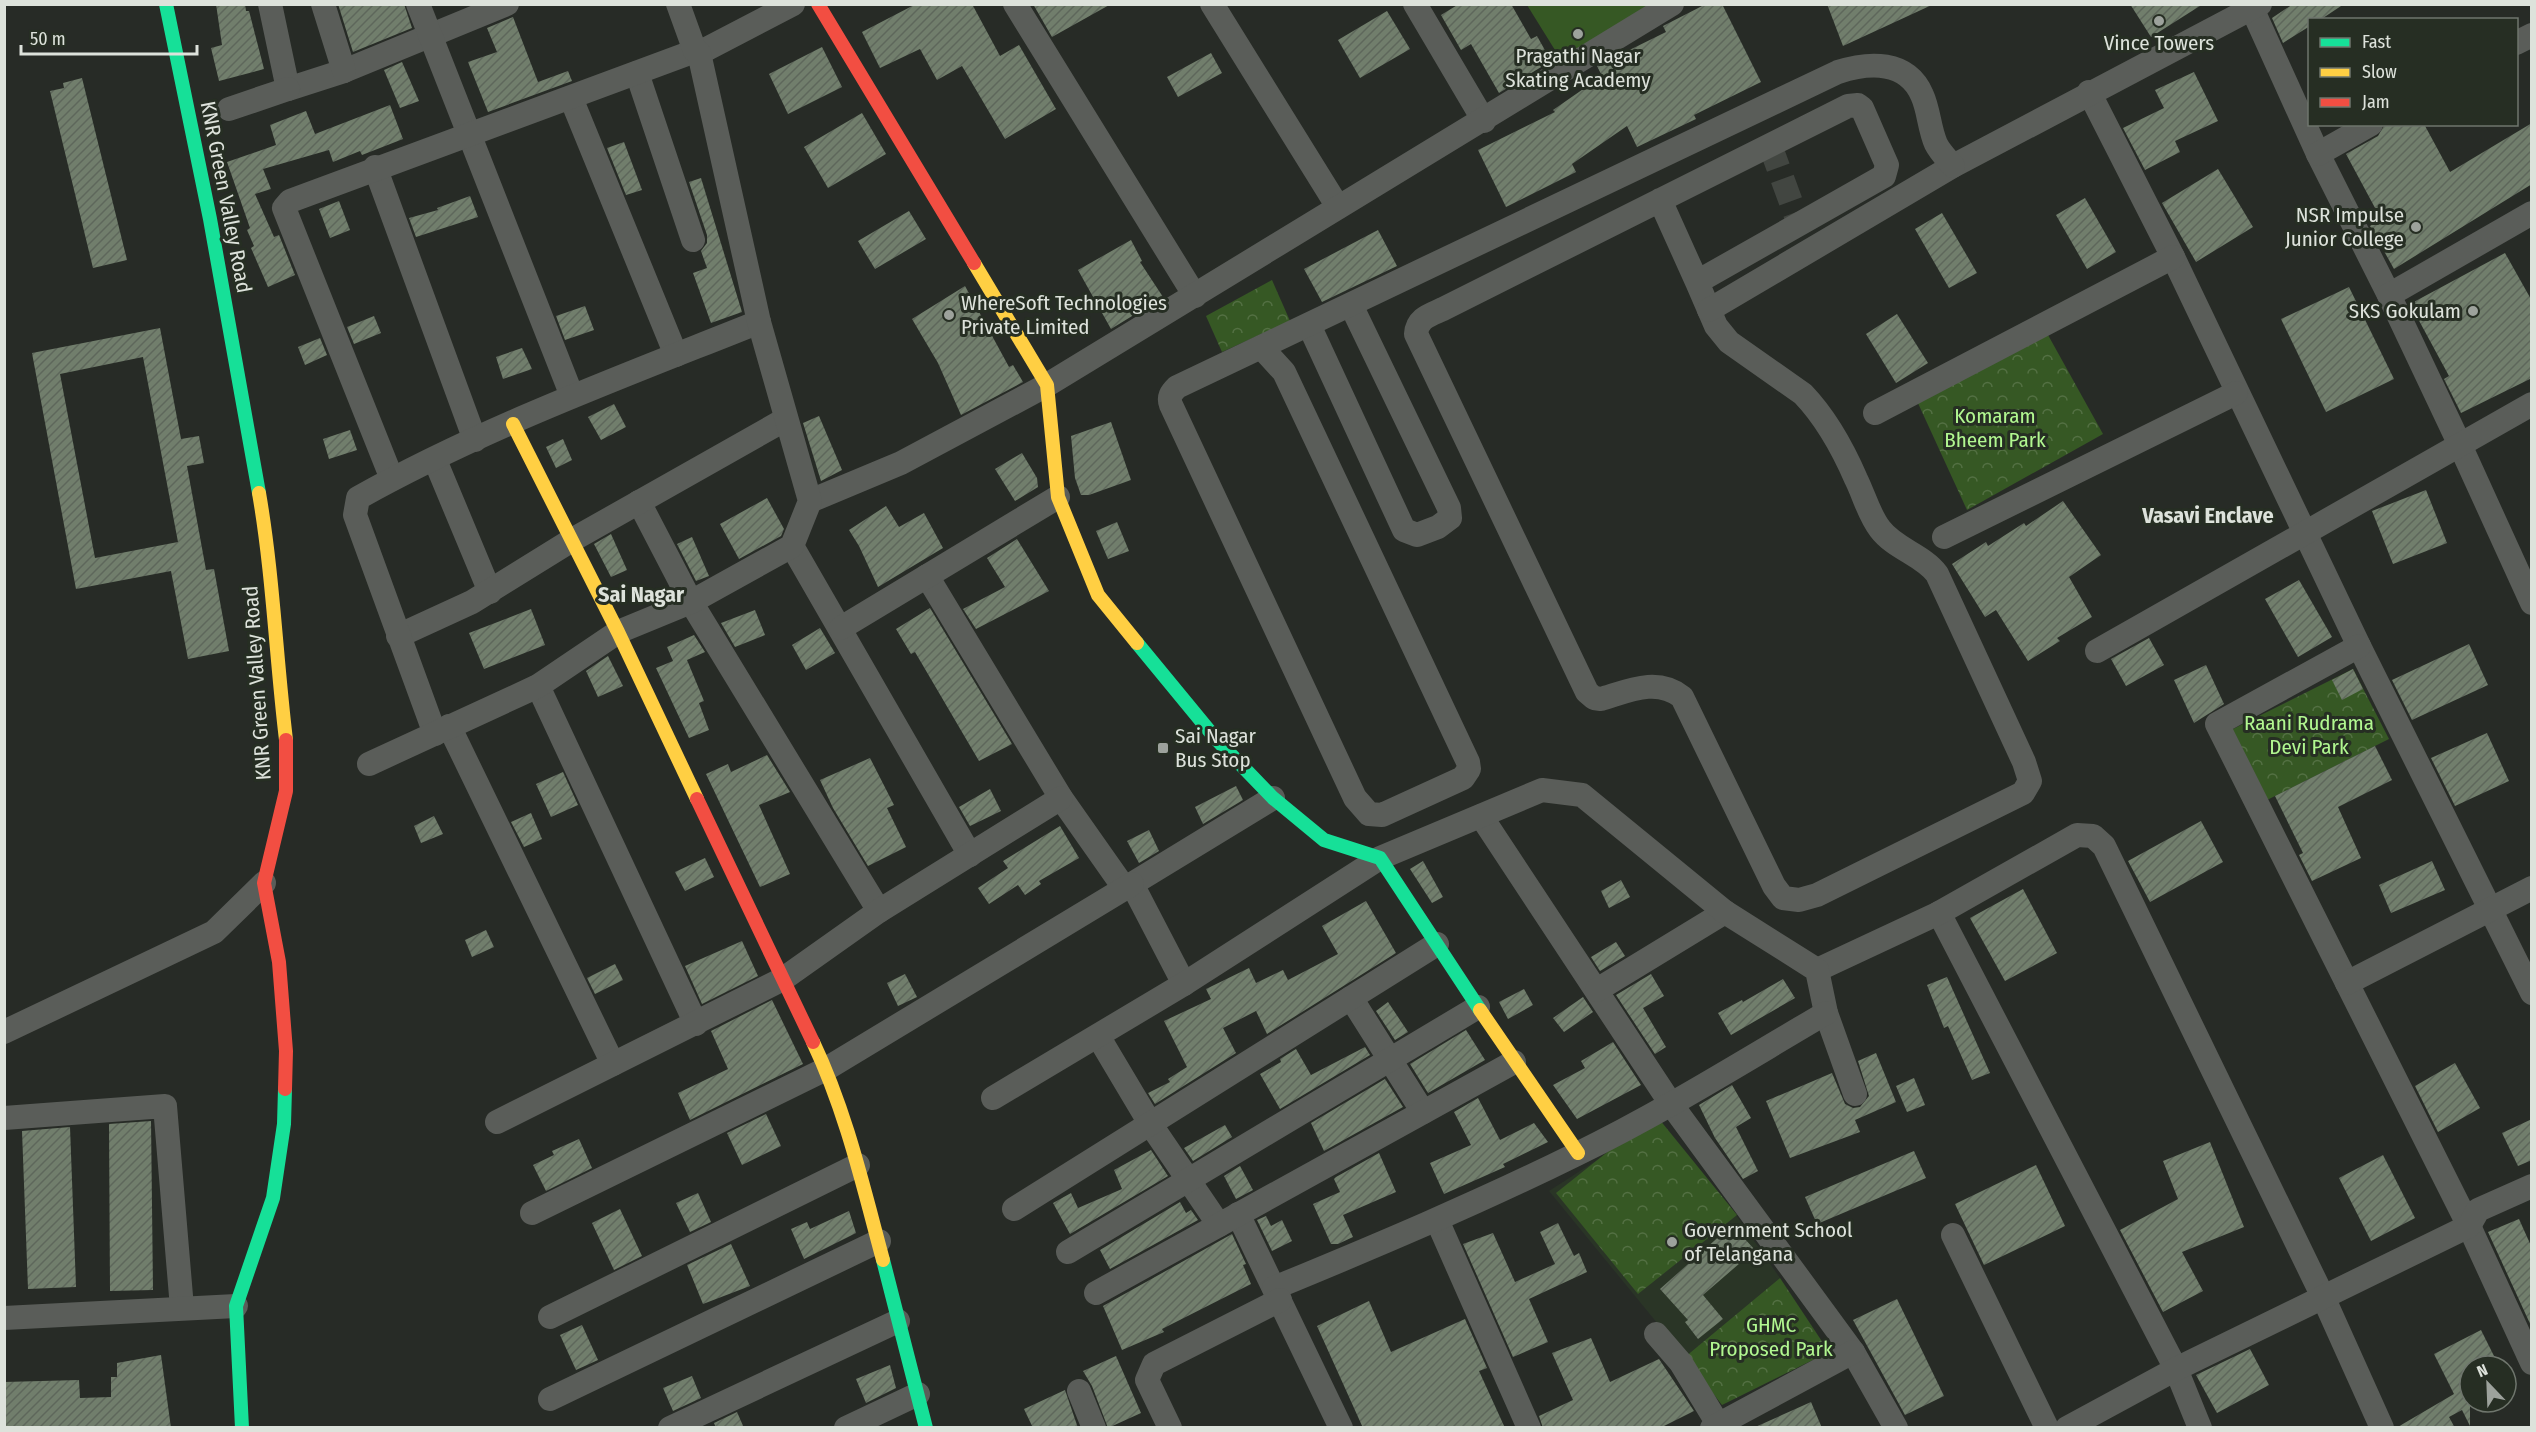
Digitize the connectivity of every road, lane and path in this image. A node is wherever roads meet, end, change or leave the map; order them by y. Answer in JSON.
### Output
{"nodes":[{"id":1,"x":166,"y":4,"type":"edge"},
{"id":2,"x":270,"y":4,"type":"edge"},
{"id":3,"x":323,"y":4,"type":"edge"},
{"id":4,"x":418,"y":4,"type":"edge"},
{"id":5,"x":507,"y":4,"type":"edge"},
{"id":6,"x":678,"y":4,"type":"edge"},
{"id":7,"x":794,"y":4,"type":"edge"},
{"id":8,"x":818,"y":4,"type":"edge"},
{"id":9,"x":1015,"y":4,"type":"edge"},
{"id":10,"x":1212,"y":4,"type":"edge"},
{"id":11,"x":1415,"y":4,"type":"edge"},
{"id":12,"x":1672,"y":4,"type":"edge"},
{"id":13,"x":2254,"y":6,"type":"edge"},
{"id":14,"x":2532,"y":35,"type":"edge"},
{"id":15,"x":429,"y":37,"type":"junction"},
{"id":16,"x":2518,"y":42,"type":"edge"},
{"id":17,"x":697,"y":52,"type":"junction"},
{"id":18,"x":344,"y":71,"type":"junction"},
{"id":19,"x":637,"y":73,"type":"junction"},
{"id":20,"x":288,"y":89,"type":"junction"},
{"id":21,"x":2089,"y":92,"type":"junction"},
{"id":22,"x":571,"y":98,"type":"junction"},
{"id":23,"x":229,"y":109,"type":"dead end"},
{"id":24,"x":1755,"y":111,"type":"junction"},
{"id":25,"x":1484,"y":122,"type":"junction"},
{"id":26,"x":2367,"y":126,"type":"edge"},
{"id":27,"x":469,"y":134,"type":"junction"},
{"id":28,"x":1770,"y":145,"type":"junction"},
{"id":29,"x":2318,"y":154,"type":"junction"},
{"id":30,"x":1953,"y":166,"type":"junction"},
{"id":31,"x":375,"y":167,"type":"junction"},
{"id":32,"x":1660,"y":200,"type":"junction"},
{"id":33,"x":1338,"y":207,"type":"junction"},
{"id":34,"x":2532,"y":213,"type":"edge"},
{"id":35,"x":1799,"y":224,"type":"junction"},
{"id":36,"x":693,"y":240,"type":"dead end"},
{"id":37,"x":1814,"y":248,"type":"junction"},
{"id":38,"x":2173,"y":257,"type":"junction"},
{"id":39,"x":1697,"y":282,"type":"junction"},
{"id":40,"x":2390,"y":295,"type":"junction"},
{"id":41,"x":1195,"y":296,"type":"junction"},
{"id":42,"x":1351,"y":305,"type":"junction"},
{"id":43,"x":1709,"y":310,"type":"junction"},
{"id":44,"x":759,"y":322,"type":"junction"},
{"id":45,"x":1309,"y":325,"type":"junction"},
{"id":46,"x":1267,"y":344,"type":"junction"},
{"id":47,"x":676,"y":355,"type":"junction"},
{"id":48,"x":1047,"y":385,"type":"junction"},
{"id":49,"x":2236,"y":393,"type":"junction"},
{"id":50,"x":572,"y":396,"type":"junction"},
{"id":51,"x":2532,"y":404,"type":"edge"},
{"id":52,"x":1875,"y":413,"type":"dead end"},
{"id":53,"x":786,"y":419,"type":"junction"},
{"id":54,"x":513,"y":424,"type":"junction"},
{"id":55,"x":475,"y":440,"type":"junction"},
{"id":56,"x":2460,"y":445,"type":"junction"},
{"id":57,"x":435,"y":460,"type":"junction"},
{"id":58,"x":392,"y":479,"type":"junction"},
{"id":59,"x":1058,"y":497,"type":"junction"},
{"id":60,"x":810,"y":501,"type":"junction"},
{"id":61,"x":639,"y":502,"type":"junction"},
{"id":62,"x":2305,"y":531,"type":"junction"},
{"id":63,"x":1944,"y":537,"type":"dead end"},
{"id":64,"x":572,"y":540,"type":"junction"},
{"id":65,"x":792,"y":546,"type":"junction"},
{"id":66,"x":927,"y":576,"type":"junction"},
{"id":67,"x":490,"y":592,"type":"junction"},
{"id":68,"x":691,"y":602,"type":"junction"},
{"id":69,"x":2532,"y":603,"type":"edge"},
{"id":70,"x":841,"y":628,"type":"junction"},
{"id":71,"x":618,"y":632,"type":"junction"},
{"id":72,"x":398,"y":636,"type":"junction"},
{"id":73,"x":2359,"y":646,"type":"junction"},
{"id":74,"x":2097,"y":651,"type":"dead end"},
{"id":75,"x":538,"y":686,"type":"junction"},
{"id":76,"x":442,"y":730,"type":"junction"},
{"id":77,"x":369,"y":764,"type":"dead end"},
{"id":78,"x":1060,"y":798,"type":"junction"},
{"id":79,"x":1273,"y":798,"type":"junction"},
{"id":80,"x":1481,"y":816,"type":"junction"},
{"id":81,"x":970,"y":855,"type":"junction"},
{"id":82,"x":1380,"y":858,"type":"junction"},
{"id":83,"x":264,"y":883,"type":"junction"},
{"id":84,"x":1128,"y":887,"type":"junction"},
{"id":85,"x":2532,"y":888,"type":"edge"},
{"id":86,"x":2491,"y":908,"type":"junction"},
{"id":87,"x":879,"y":911,"type":"junction"},
{"id":88,"x":1725,"y":912,"type":"junction"},
{"id":89,"x":1939,"y":913,"type":"junction"},
{"id":90,"x":1437,"y":944,"type":"junction"},
{"id":91,"x":1817,"y":970,"type":"junction"},
{"id":92,"x":783,"y":979,"type":"junction"},
{"id":93,"x":2347,"y":983,"type":"junction"},
{"id":94,"x":1184,"y":984,"type":"junction"},
{"id":95,"x":1597,"y":990,"type":"junction"},
{"id":96,"x":2532,"y":993,"type":"edge"},
{"id":97,"x":1351,"y":998,"type":"junction"},
{"id":98,"x":1478,"y":1007,"type":"junction"},
{"id":99,"x":1826,"y":1013,"type":"junction"},
{"id":100,"x":696,"y":1024,"type":"junction"},
{"id":101,"x":4,"y":1032,"type":"edge"},
{"id":102,"x":1098,"y":1036,"type":"junction"},
{"id":103,"x":1390,"y":1059,"type":"junction"},
{"id":104,"x":1514,"y":1062,"type":"junction"},
{"id":105,"x":612,"y":1064,"type":"junction"},
{"id":106,"x":826,"y":1069,"type":"junction"},
{"id":107,"x":1855,"y":1094,"type":"dead end"},
{"id":108,"x":993,"y":1098,"type":"dead end"},
{"id":109,"x":1671,"y":1104,"type":"junction"},
{"id":110,"x":1423,"y":1112,"type":"junction"},
{"id":111,"x":4,"y":1118,"type":"edge"},
{"id":112,"x":497,"y":1122,"type":"dead end"},
{"id":113,"x":1151,"y":1125,"type":"junction"},
{"id":114,"x":1578,"y":1153,"type":"junction"},
{"id":115,"x":858,"y":1165,"type":"junction"},
{"id":116,"x":1188,"y":1180,"type":"junction"},
{"id":117,"x":2532,"y":1186,"type":"edge"},
{"id":118,"x":1014,"y":1209,"type":"dead end"},
{"id":119,"x":532,"y":1214,"type":"dead end"},
{"id":120,"x":1229,"y":1220,"type":"junction"},
{"id":121,"x":1437,"y":1220,"type":"junction"},
{"id":122,"x":2469,"y":1226,"type":"junction"},
{"id":123,"x":1953,"y":1235,"type":"dead end"},
{"id":124,"x":879,"y":1241,"type":"junction"},
{"id":125,"x":1068,"y":1252,"type":"dead end"},
{"id":126,"x":1096,"y":1293,"type":"dead end"},
{"id":127,"x":1277,"y":1294,"type":"junction"},
{"id":128,"x":2324,"y":1299,"type":"junction"},
{"id":129,"x":236,"y":1306,"type":"junction"},
{"id":130,"x":182,"y":1308,"type":"junction"},
{"id":131,"x":550,"y":1317,"type":"dead end"},
{"id":132,"x":4,"y":1318,"type":"edge"},
{"id":133,"x":898,"y":1321,"type":"junction"},
{"id":134,"x":1656,"y":1334,"type":"dead end"},
{"id":135,"x":1853,"y":1352,"type":"junction"},
{"id":136,"x":2532,"y":1364,"type":"edge"},
{"id":137,"x":2176,"y":1369,"type":"junction"},
{"id":138,"x":1078,"y":1391,"type":"dead end"},
{"id":139,"x":918,"y":1394,"type":"junction"},
{"id":140,"x":550,"y":1399,"type":"dead end"},
{"id":141,"x":1715,"y":1426,"type":"edge"},
{"id":142,"x":242,"y":1428,"type":"edge"},
{"id":143,"x":670,"y":1428,"type":"edge"},
{"id":144,"x":846,"y":1428,"type":"edge"},
{"id":145,"x":926,"y":1428,"type":"edge"},
{"id":146,"x":1094,"y":1428,"type":"edge"},
{"id":147,"x":1170,"y":1428,"type":"edge"},
{"id":148,"x":1341,"y":1428,"type":"edge"},
{"id":149,"x":1529,"y":1428,"type":"edge"},
{"id":150,"x":1896,"y":1428,"type":"edge"},
{"id":151,"x":2047,"y":1428,"type":"edge"},
{"id":152,"x":2067,"y":1428,"type":"edge"},
{"id":153,"x":2200,"y":1428,"type":"edge"},
{"id":154,"x":2382,"y":1428,"type":"edge"}],
"edges":[{"from":1,"to":83,"type":"street","name":"KNR Green Valley Road"},
{"from":2,"to":20,"type":"street"},
{"from":3,"to":18,"type":"street"},
{"from":4,"to":15,"type":"street"},
{"from":5,"to":15,"type":"street"},
{"from":6,"to":17,"type":"street"},
{"from":7,"to":17,"type":"street"},
{"from":8,"to":48,"type":"street"},
{"from":9,"to":41,"type":"street"},
{"from":10,"to":33,"type":"street"},
{"from":11,"to":25,"type":"street"},
{"from":12,"to":25,"type":"street"},
{"from":13,"to":21,"type":"street"},
{"from":13,"to":29,"type":"street"},
{"from":14,"to":16,"type":"street"},
{"from":15,"to":18,"type":"street"},
{"from":15,"to":27,"type":"street"},
{"from":17,"to":19,"type":"street"},
{"from":17,"to":44,"type":"street"},
{"from":18,"to":20,"type":"street"},
{"from":19,"to":22,"type":"street"},
{"from":19,"to":36,"type":"street"},
{"from":20,"to":23,"type":"street"},
{"from":21,"to":30,"type":"street"},
{"from":21,"to":38,"type":"street"},
{"from":22,"to":27,"type":"street"},
{"from":22,"to":47,"type":"street"},
{"from":24,"to":28,"type":"street"},
{"from":24,"to":30,"type":"street"},
{"from":24,"to":42,"type":"street"},
{"from":25,"to":33,"type":"street"},
{"from":26,"to":29,"type":"street"},
{"from":27,"to":31,"type":"street"},
{"from":27,"to":50,"type":"street"},
{"from":28,"to":32,"type":"street"},
{"from":28,"to":35,"type":"street"},
{"from":29,"to":40,"type":"street"},
{"from":30,"to":37,"type":"street"},
{"from":31,"to":55,"type":"street"},
{"from":31,"to":58,"type":"street"},
{"from":32,"to":39,"type":"street"},
{"from":32,"to":43,"type":"street"},
{"from":33,"to":41,"type":"street"},
{"from":34,"to":40,"type":"street"},
{"from":35,"to":37,"type":"street"},
{"from":35,"to":39,"type":"street"},
{"from":37,"to":43,"type":"street"},
{"from":38,"to":49,"type":"street"},
{"from":38,"to":52,"type":"street"},
{"from":39,"to":43,"type":"street"},
{"from":40,"to":56,"type":"street"},
{"from":41,"to":48,"type":"street"},
{"from":42,"to":45,"type":"street"},
{"from":42,"to":45,"type":"street"},
{"from":44,"to":47,"type":"street"},
{"from":44,"to":53,"type":"street"},
{"from":45,"to":46,"type":"street"},
{"from":46,"to":46,"type":"street"},
{"from":47,"to":50,"type":"street"},
{"from":48,"to":59,"type":"street"},
{"from":48,"to":60,"type":"street"},
{"from":49,"to":62,"type":"street"},
{"from":49,"to":63,"type":"street"},
{"from":50,"to":54,"type":"street"},
{"from":51,"to":56,"type":"street"},
{"from":53,"to":60,"type":"street"},
{"from":53,"to":61,"type":"street"},
{"from":54,"to":55,"type":"street"},
{"from":54,"to":64,"type":"street"},
{"from":55,"to":57,"type":"street"},
{"from":56,"to":62,"type":"street"},
{"from":56,"to":69,"type":"street"},
{"from":57,"to":58,"type":"street"},
{"from":57,"to":67,"type":"street"},
{"from":58,"to":72,"type":"street"},
{"from":59,"to":66,"type":"street"},
{"from":59,"to":79,"type":"street"},
{"from":60,"to":65,"type":"street"},
{"from":61,"to":64,"type":"street"},
{"from":61,"to":68,"type":"street"},
{"from":62,"to":73,"type":"street"},
{"from":62,"to":74,"type":"street"},
{"from":64,"to":67,"type":"street"},
{"from":64,"to":71,"type":"street"},
{"from":65,"to":68,"type":"street"},
{"from":65,"to":70,"type":"street"},
{"from":66,"to":70,"type":"street"},
{"from":66,"to":78,"type":"street"},
{"from":67,"to":72,"type":"street"},
{"from":68,"to":71,"type":"street"},
{"from":68,"to":87,"type":"street"},
{"from":70,"to":81,"type":"street"},
{"from":71,"to":75,"type":"street"},
{"from":71,"to":92,"type":"street"},
{"from":72,"to":76,"type":"street"},
{"from":73,"to":86,"type":"street"},
{"from":73,"to":93,"type":"street"},
{"from":75,"to":76,"type":"street"},
{"from":75,"to":100,"type":"street"},
{"from":76,"to":77,"type":"street"},
{"from":76,"to":105,"type":"street"},
{"from":78,"to":81,"type":"street"},
{"from":78,"to":84,"type":"street"},
{"from":79,"to":82,"type":"street"},
{"from":79,"to":84,"type":"street"},
{"from":80,"to":82,"type":"street"},
{"from":80,"to":88,"type":"street"},
{"from":80,"to":95,"type":"street"},
{"from":81,"to":87,"type":"street"},
{"from":82,"to":90,"type":"street"},
{"from":82,"to":94,"type":"street"},
{"from":83,"to":101,"type":"street"},
{"from":83,"to":129,"type":"street","name":"KNR Green Valley Road"},
{"from":84,"to":94,"type":"street"},
{"from":84,"to":106,"type":"street"},
{"from":85,"to":86,"type":"street"},
{"from":86,"to":93,"type":"street"},
{"from":86,"to":96,"type":"street"},
{"from":87,"to":92,"type":"street"},
{"from":88,"to":91,"type":"street"},
{"from":88,"to":95,"type":"street"},
{"from":89,"to":91,"type":"street"},
{"from":89,"to":128,"type":"street"},
{"from":89,"to":137,"type":"street"},
{"from":90,"to":97,"type":"street"},
{"from":90,"to":98,"type":"street"},
{"from":91,"to":99,"type":"street"},
{"from":92,"to":100,"type":"street"},
{"from":92,"to":106,"type":"street"},
{"from":93,"to":122,"type":"street"},
{"from":94,"to":102,"type":"street"},
{"from":95,"to":109,"type":"street"},
{"from":97,"to":103,"type":"street"},
{"from":97,"to":113,"type":"street"},
{"from":98,"to":103,"type":"street"},
{"from":98,"to":104,"type":"street"},
{"from":99,"to":107,"type":"street"},
{"from":99,"to":109,"type":"street"},
{"from":100,"to":105,"type":"street"},
{"from":102,"to":108,"type":"street"},
{"from":102,"to":113,"type":"street"},
{"from":103,"to":110,"type":"street"},
{"from":103,"to":116,"type":"street"},
{"from":104,"to":110,"type":"street"},
{"from":104,"to":114,"type":"street"},
{"from":105,"to":112,"type":"street"},
{"from":106,"to":115,"type":"street"},
{"from":106,"to":119,"type":"street"},
{"from":109,"to":114,"type":"street"},
{"from":109,"to":135,"type":"street"},
{"from":110,"to":120,"type":"street"},
{"from":111,"to":130,"type":"street"},
{"from":113,"to":116,"type":"street"},
{"from":113,"to":118,"type":"street"},
{"from":114,"to":121,"type":"street"},
{"from":115,"to":124,"type":"street"},
{"from":115,"to":131,"type":"street"},
{"from":116,"to":120,"type":"street"},
{"from":116,"to":125,"type":"street"},
{"from":117,"to":122,"type":"street"},
{"from":120,"to":126,"type":"street"},
{"from":120,"to":127,"type":"street"},
{"from":121,"to":127,"type":"street"},
{"from":121,"to":149,"type":"street"},
{"from":122,"to":128,"type":"street"},
{"from":122,"to":136,"type":"street"},
{"from":123,"to":151,"type":"street"},
{"from":124,"to":133,"type":"street"},
{"from":124,"to":140,"type":"street"},
{"from":127,"to":147,"type":"street"},
{"from":127,"to":148,"type":"street"},
{"from":128,"to":137,"type":"street"},
{"from":128,"to":154,"type":"street"},
{"from":129,"to":130,"type":"street"},
{"from":129,"to":142,"type":"street","name":"KNR Green Valley Road"},
{"from":130,"to":132,"type":"street"},
{"from":133,"to":139,"type":"street"},
{"from":133,"to":143,"type":"street"},
{"from":134,"to":141,"type":"street"},
{"from":135,"to":141,"type":"street"},
{"from":135,"to":150,"type":"street"},
{"from":137,"to":152,"type":"street"},
{"from":137,"to":153,"type":"street"},
{"from":138,"to":146,"type":"street"},
{"from":139,"to":144,"type":"street"},
{"from":139,"to":145,"type":"street"}]}
